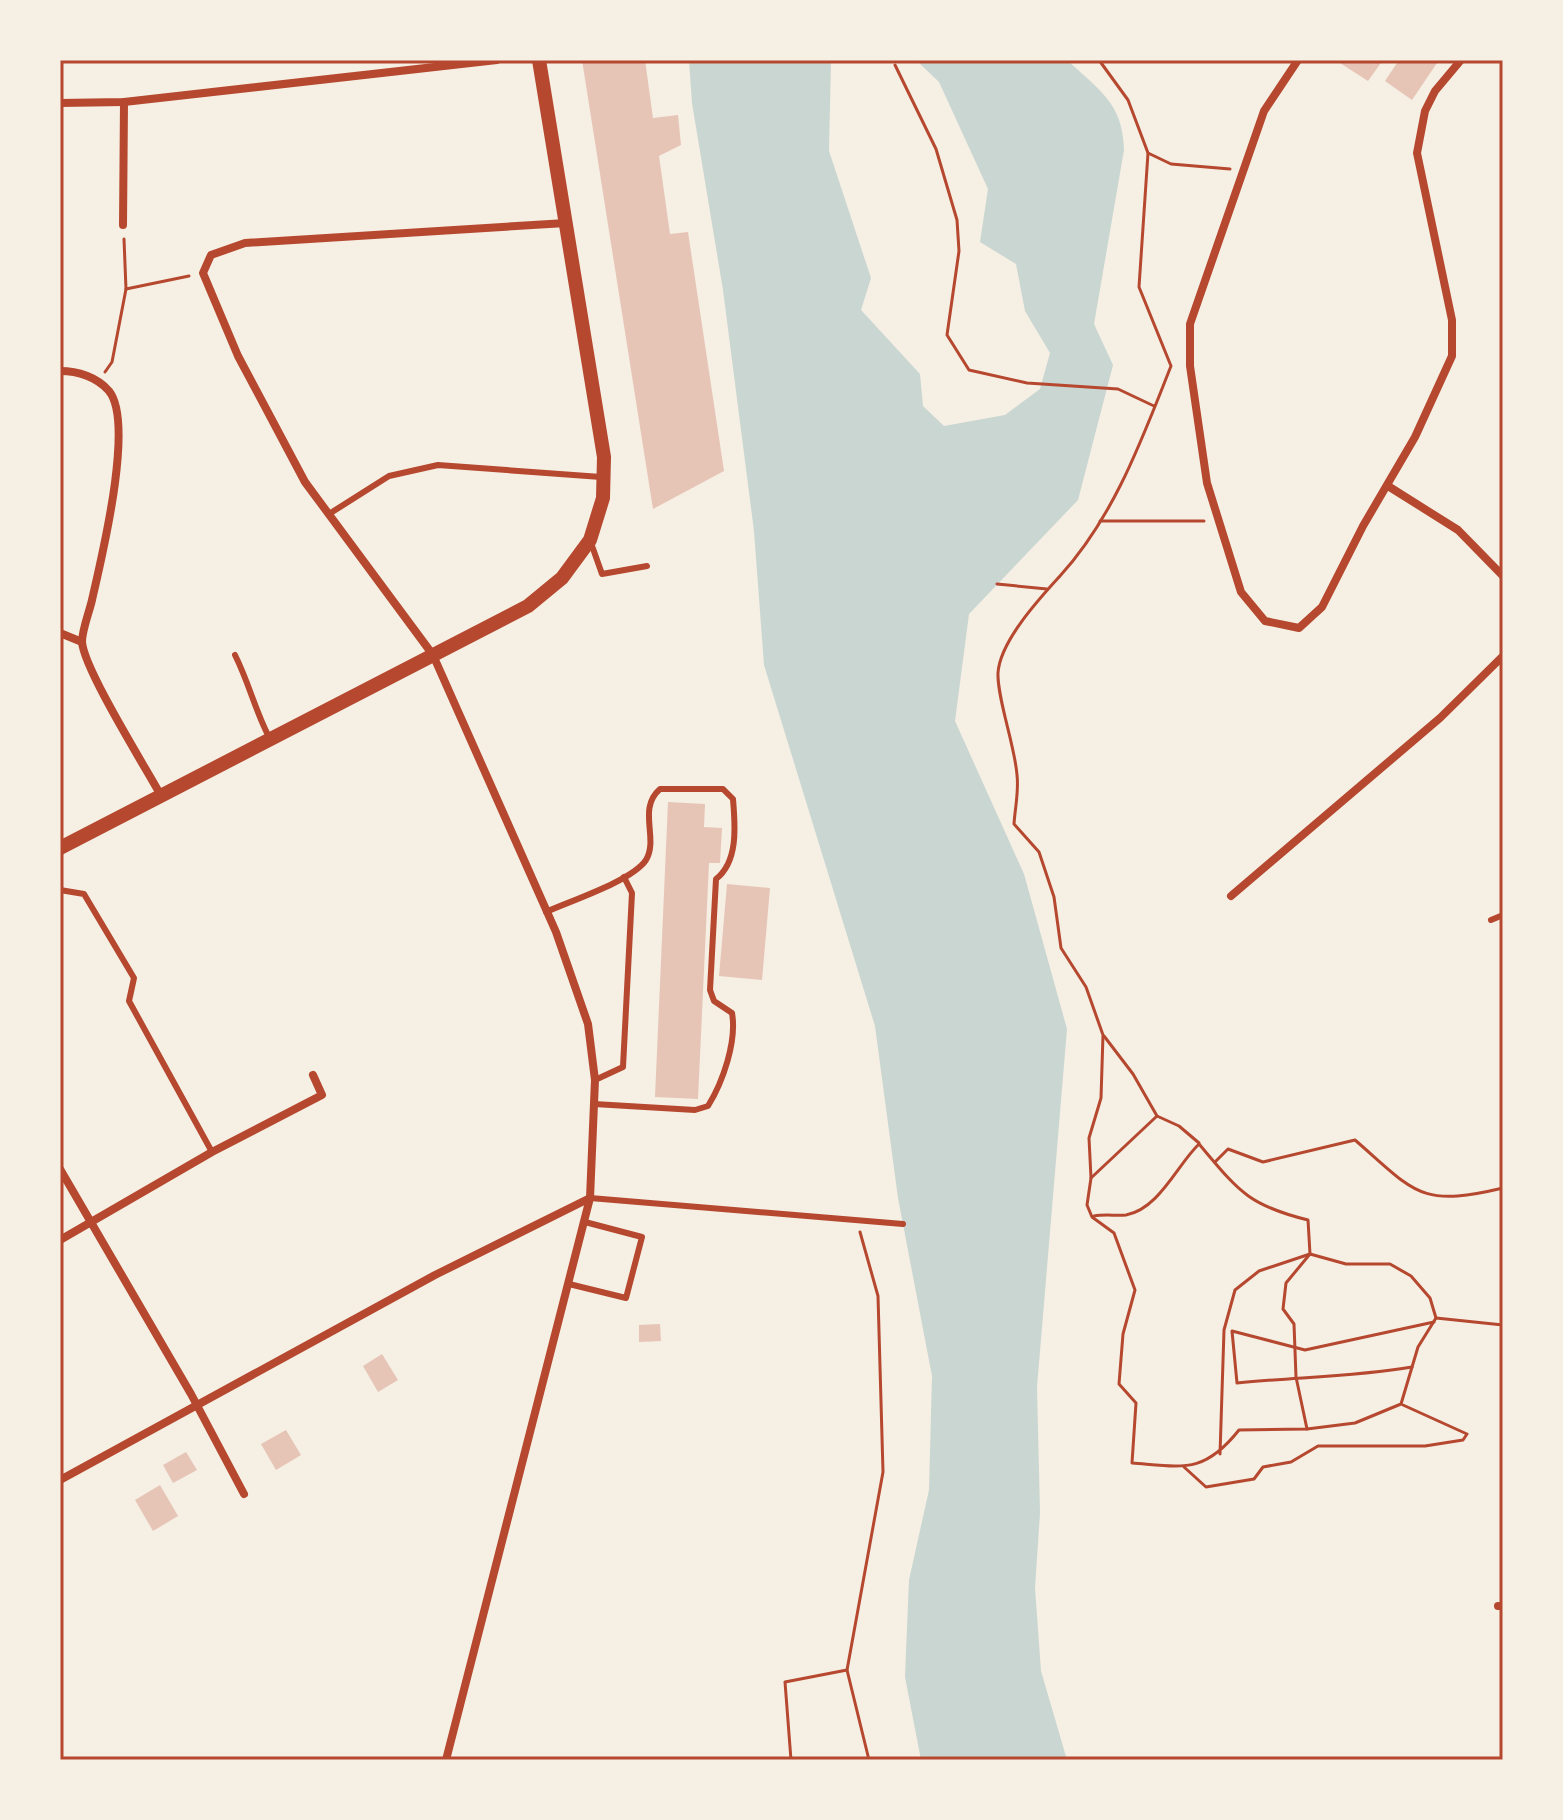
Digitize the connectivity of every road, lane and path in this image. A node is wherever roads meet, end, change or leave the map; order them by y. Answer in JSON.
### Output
{"nodes":[{"id":1,"x":497,"y":60,"type":"edge"},
{"id":2,"x":539,"y":60,"type":"edge"},
{"id":3,"x":1099,"y":60,"type":"edge"},
{"id":4,"x":1298,"y":60,"type":"edge"},
{"id":5,"x":1461,"y":60,"type":"edge"},
{"id":6,"x":895,"y":65,"type":"dead end"},
{"id":7,"x":124,"y":102,"type":"junction"},
{"id":8,"x":60,"y":103,"type":"edge"},
{"id":9,"x":1148,"y":153,"type":"junction"},
{"id":10,"x":1242,"y":170,"type":"junction"},
{"id":11,"x":566,"y":223,"type":"junction"},
{"id":12,"x":123,"y":225,"type":"joint"},
{"id":13,"x":203,"y":273,"type":"junction"},
{"id":14,"x":126,"y":289,"type":"junction"},
{"id":15,"x":60,"y":371,"type":"edge"},
{"id":16,"x":99,"y":382,"type":"junction"},
{"id":17,"x":1155,"y":406,"type":"junction"},
{"id":18,"x":605,"y":477,"type":"junction"},
{"id":19,"x":1388,"y":486,"type":"junction"},
{"id":20,"x":329,"y":514,"type":"junction"},
{"id":21,"x":1100,"y":521,"type":"junction"},
{"id":22,"x":1218,"y":521,"type":"junction"},
{"id":23,"x":590,"y":540,"type":"junction"},
{"id":24,"x":647,"y":566,"type":"dead end"},
{"id":25,"x":1503,"y":576,"type":"edge"},
{"id":26,"x":997,"y":584,"type":"dead end"},
{"id":27,"x":1047,"y":589,"type":"junction"},
{"id":28,"x":60,"y":633,"type":"edge"},
{"id":29,"x":82,"y":642,"type":"junction"},
{"id":30,"x":235,"y":655,"type":"dead end"},
{"id":31,"x":433,"y":655,"type":"junction"},
{"id":32,"x":1503,"y":656,"type":"edge"},
{"id":33,"x":269,"y":737,"type":"junction"},
{"id":34,"x":160,"y":794,"type":"junction"},
{"id":35,"x":60,"y":848,"type":"edge"},
{"id":36,"x":624,"y":877,"type":"junction"},
{"id":37,"x":60,"y":890,"type":"edge"},
{"id":38,"x":1231,"y":896,"type":"dead end"},
{"id":39,"x":546,"y":912,"type":"junction"},
{"id":40,"x":1503,"y":915,"type":"edge"},
{"id":41,"x":1491,"y":920,"type":"dead end"},
{"id":42,"x":1103,"y":1035,"type":"junction"},
{"id":43,"x":313,"y":1075,"type":"dead end"},
{"id":44,"x":595,"y":1080,"type":"junction"},
{"id":45,"x":594,"y":1104,"type":"junction"},
{"id":46,"x":1157,"y":1116,"type":"junction"},
{"id":47,"x":1199,"y":1144,"type":"junction"},
{"id":48,"x":212,"y":1152,"type":"junction"},
{"id":49,"x":1215,"y":1162,"type":"junction"},
{"id":50,"x":60,"y":1169,"type":"edge"},
{"id":51,"x":1091,"y":1178,"type":"junction"},
{"id":52,"x":1503,"y":1188,"type":"edge"},
{"id":53,"x":590,"y":1198,"type":"junction"},
{"id":54,"x":1092,"y":1217,"type":"junction"},
{"id":55,"x":92,"y":1220,"type":"junction"},
{"id":56,"x":856,"y":1220,"type":"junction"},
{"id":57,"x":585,"y":1222,"type":"junction"},
{"id":58,"x":903,"y":1224,"type":"dead end"},
{"id":59,"x":60,"y":1240,"type":"edge"},
{"id":60,"x":1310,"y":1254,"type":"junction"},
{"id":61,"x":569,"y":1284,"type":"junction"},
{"id":62,"x":1435,"y":1320,"type":"junction"},
{"id":63,"x":1503,"y":1325,"type":"edge"},
{"id":64,"x":1297,"y":1348,"type":"junction"},
{"id":65,"x":1412,"y":1367,"type":"junction"},
{"id":66,"x":1296,"y":1377,"type":"junction"},
{"id":67,"x":1401,"y":1404,"type":"junction"},
{"id":68,"x":196,"y":1406,"type":"junction"},
{"id":69,"x":1307,"y":1429,"type":"junction"},
{"id":70,"x":1220,"y":1454,"type":"junction"},
{"id":71,"x":1184,"y":1467,"type":"junction"},
{"id":72,"x":60,"y":1480,"type":"edge"},
{"id":73,"x":244,"y":1494,"type":"dead end"},
{"id":74,"x":847,"y":1670,"type":"junction"},
{"id":75,"x":446,"y":1760,"type":"edge"},
{"id":76,"x":791,"y":1760,"type":"edge"},
{"id":77,"x":869,"y":1760,"type":"edge"}],
"edges":[{"from":1,"to":7,"type":"street"},
{"from":2,"to":11,"type":"street"},
{"from":3,"to":9,"type":"path"},
{"from":4,"to":10,"type":"street"},
{"from":5,"to":19,"type":"street"},
{"from":6,"to":17,"type":"path"},
{"from":7,"to":8,"type":"street"},
{"from":7,"to":12,"type":"street"},
{"from":9,"to":10,"type":"path"},
{"from":9,"to":17,"type":"path"},
{"from":10,"to":22,"type":"street"},
{"from":11,"to":13,"type":"street"},
{"from":11,"to":18,"type":"street"},
{"from":12,"to":14,"type":"path"},
{"from":13,"to":14,"type":"path"},
{"from":13,"to":20,"type":"street"},
{"from":14,"to":16,"type":"path"},
{"from":15,"to":16,"type":"street"},
{"from":16,"to":29,"type":"street"},
{"from":17,"to":21,"type":"path"},
{"from":18,"to":20,"type":"lane"},
{"from":18,"to":23,"type":"street"},
{"from":19,"to":22,"type":"street"},
{"from":19,"to":25,"type":"street"},
{"from":20,"to":31,"type":"street"},
{"from":21,"to":22,"type":"path"},
{"from":21,"to":27,"type":"path"},
{"from":23,"to":24,"type":"lane"},
{"from":23,"to":31,"type":"street"},
{"from":26,"to":27,"type":"path"},
{"from":27,"to":42,"type":"path"},
{"from":28,"to":29,"type":"street"},
{"from":29,"to":34,"type":"street"},
{"from":30,"to":33,"type":"lane"},
{"from":31,"to":33,"type":"street"},
{"from":31,"to":39,"type":"street"},
{"from":32,"to":38,"type":"street"},
{"from":33,"to":34,"type":"street"},
{"from":34,"to":35,"type":"street"},
{"from":36,"to":39,"type":"lane"},
{"from":36,"to":44,"type":"lane"},
{"from":36,"to":45,"type":"lane"},
{"from":37,"to":48,"type":"lane"},
{"from":39,"to":44,"type":"street"},
{"from":40,"to":41,"type":"lane"},
{"from":42,"to":46,"type":"path"},
{"from":42,"to":51,"type":"path"},
{"from":43,"to":48,"type":"street"},
{"from":44,"to":45,"type":"street"},
{"from":45,"to":53,"type":"street"},
{"from":46,"to":47,"type":"path"},
{"from":46,"to":51,"type":"path"},
{"from":47,"to":49,"type":"path"},
{"from":47,"to":54,"type":"path"},
{"from":48,"to":55,"type":"street"},
{"from":49,"to":52,"type":"path"},
{"from":49,"to":60,"type":"path"},
{"from":50,"to":55,"type":"street"},
{"from":51,"to":54,"type":"path"},
{"from":53,"to":56,"type":"lane"},
{"from":53,"to":57,"type":"street"},
{"from":53,"to":68,"type":"street"},
{"from":54,"to":71,"type":"path"},
{"from":55,"to":59,"type":"street"},
{"from":55,"to":68,"type":"street"},
{"from":56,"to":58,"type":"lane"},
{"from":56,"to":74,"type":"path"},
{"from":57,"to":61,"type":"street"},
{"from":57,"to":61,"type":"lane"},
{"from":60,"to":62,"type":"path"},
{"from":60,"to":64,"type":"path"},
{"from":60,"to":70,"type":"path"},
{"from":61,"to":75,"type":"street"},
{"from":62,"to":63,"type":"path"},
{"from":62,"to":64,"type":"path"},
{"from":62,"to":65,"type":"path"},
{"from":64,"to":66,"type":"path"},
{"from":64,"to":66,"type":"path"},
{"from":65,"to":66,"type":"path"},
{"from":65,"to":67,"type":"path"},
{"from":66,"to":69,"type":"path"},
{"from":67,"to":69,"type":"path"},
{"from":67,"to":71,"type":"path"},
{"from":68,"to":72,"type":"street"},
{"from":68,"to":73,"type":"street"},
{"from":69,"to":70,"type":"path"},
{"from":70,"to":71,"type":"path"},
{"from":74,"to":76,"type":"path"},
{"from":74,"to":77,"type":"path"}]}
